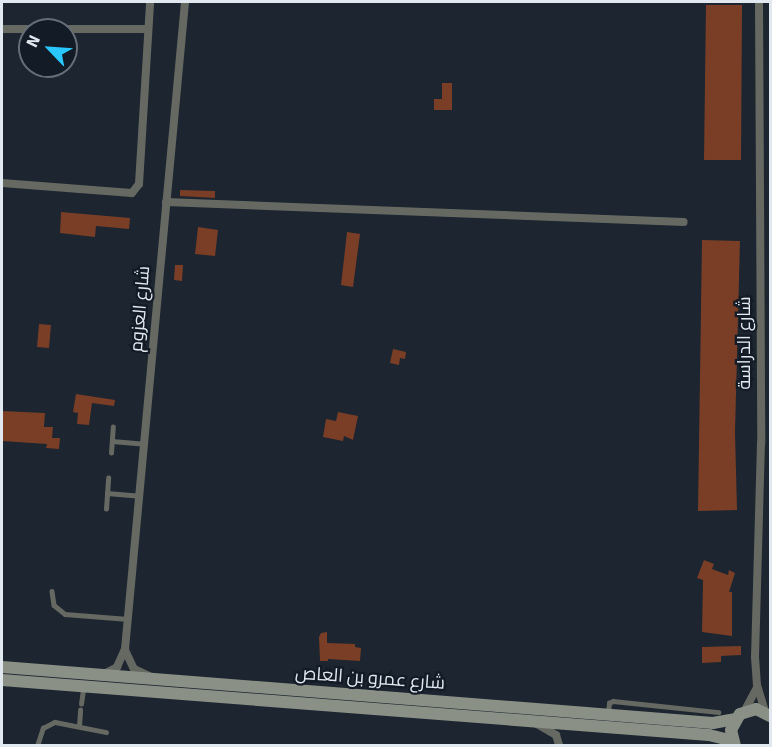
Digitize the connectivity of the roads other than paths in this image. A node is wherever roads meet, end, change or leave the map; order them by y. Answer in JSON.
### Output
{"nodes":[{"id":1,"x":150,"y":2,"type":"edge"},
{"id":2,"x":185,"y":2,"type":"edge"},
{"id":3,"x":759,"y":2,"type":"edge"},
{"id":4,"x":2,"y":29,"type":"edge"},
{"id":5,"x":147,"y":29,"type":"junction"},
{"id":6,"x":2,"y":183,"type":"edge"},
{"id":7,"x":166,"y":202,"type":"junction"},
{"id":8,"x":684,"y":222,"type":"dead end"},
{"id":9,"x":112,"y":427,"type":"dead end"},
{"id":10,"x":112,"y":441,"type":"junction"},
{"id":11,"x":144,"y":444,"type":"junction"},
{"id":12,"x":111,"y":453,"type":"dead end"},
{"id":13,"x":108,"y":478,"type":"dead end"},
{"id":14,"x":107,"y":493,"type":"junction"},
{"id":15,"x":139,"y":495,"type":"junction"},
{"id":16,"x":106,"y":509,"type":"dead end"},
{"id":17,"x":52,"y":591,"type":"dead end"},
{"id":18,"x":128,"y":619,"type":"junction"},
{"id":19,"x":125,"y":649,"type":"junction"},
{"id":20,"x":2,"y":667,"type":"edge"},
{"id":21,"x":2,"y":680,"type":"edge"},
{"id":22,"x":159,"y":680,"type":"junction"},
{"id":23,"x":86,"y":681,"type":"junction"},
{"id":24,"x":757,"y":685,"type":"junction"},
{"id":25,"x":81,"y":704,"type":"dead end"},
{"id":26,"x":80,"y":710,"type":"dead end"},
{"id":27,"x":718,"y":712,"type":"dead end"},
{"id":28,"x":608,"y":714,"type":"junction"},
{"id":29,"x":769,"y":714,"type":"edge"},
{"id":30,"x":740,"y":715,"type":"junction"},
{"id":31,"x":530,"y":721,"type":"junction"},
{"id":32,"x":574,"y":724,"type":"junction"},
{"id":33,"x":78,"y":726,"type":"junction"},
{"id":34,"x":106,"y":732,"type":"dead end"},
{"id":35,"x":734,"y":743,"type":"edge"},
{"id":36,"x":559,"y":745,"type":"edge"},
{"id":37,"x":37,"y":746,"type":"edge"}],
"edges":[{"from":1,"to":5,"type":"street"},
{"from":2,"to":7,"type":"street","name":"شارع العزوم"},
{"from":3,"to":24,"type":"street","name":"شارع الدراسة"},
{"from":4,"to":5,"type":"street"},
{"from":5,"to":6,"type":"street"},
{"from":7,"to":8,"type":"street"},
{"from":7,"to":11,"type":"street","name":"شارع العزوم"},
{"from":9,"to":10,"type":"lane"},
{"from":10,"to":11,"type":"lane"},
{"from":10,"to":12,"type":"lane"},
{"from":11,"to":15,"type":"street","name":"شارع العزوم"},
{"from":13,"to":14,"type":"lane"},
{"from":14,"to":15,"type":"lane"},
{"from":14,"to":16,"type":"lane"},
{"from":15,"to":18,"type":"street","name":"شارع العزوم"},
{"from":17,"to":18,"type":"lane"},
{"from":18,"to":19,"type":"street","name":"شارع العزوم"},
{"from":19,"to":22,"type":"street"},
{"from":19,"to":23,"type":"street"},
{"from":20,"to":23,"type":"main road","name":"شارع عمرو بن العاص"},
{"from":21,"to":23,"type":"main road","name":"شارع عمرو بن العاص"},
{"from":22,"to":23,"type":"main road","name":"شارع عمرو بن العاص"},
{"from":22,"to":28,"type":"main road","name":"شارع عمرو بن العاص"},
{"from":23,"to":25,"type":"lane"},
{"from":23,"to":31,"type":"main road","name":"شارع عمرو بن العاص"},
{"from":24,"to":29,"type":"street"},
{"from":24,"to":30,"type":"street"},
{"from":26,"to":33,"type":"lane"},
{"from":27,"to":28,"type":"lane"},
{"from":28,"to":30,"type":"main road","name":"شارع عمرو بن العاص"},
{"from":29,"to":30,"type":"main road","name":"شارع عمرو بن العاص"},
{"from":30,"to":35,"type":"main road"},
{"from":31,"to":32,"type":"main road","name":"شارع عمرو بن العاص"},
{"from":31,"to":36,"type":"street"},
{"from":32,"to":35,"type":"main road","name":"شارع عمرو بن العاص"},
{"from":32,"to":36,"type":"street"},
{"from":33,"to":34,"type":"lane"},
{"from":33,"to":37,"type":"lane"}]}
